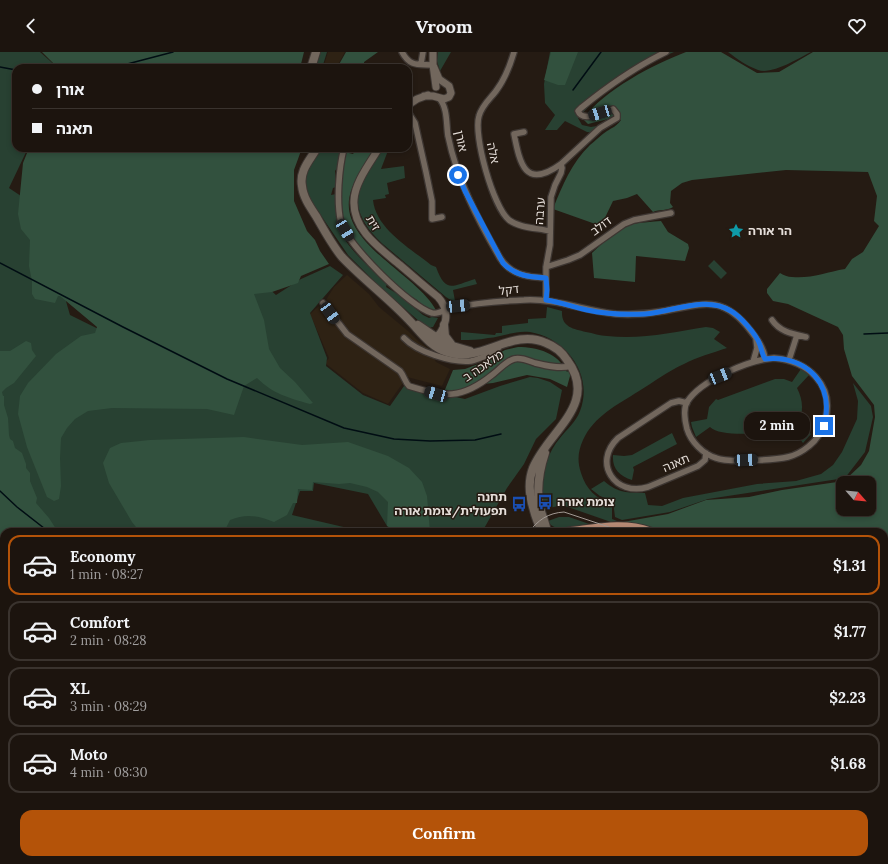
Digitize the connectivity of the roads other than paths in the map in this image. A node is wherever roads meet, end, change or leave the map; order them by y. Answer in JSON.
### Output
{"nodes":[{"id":1,"x":316,"y":52,"type":"edge"},
{"id":2,"x":402,"y":52,"type":"edge"},
{"id":3,"x":423,"y":52,"type":"edge"},
{"id":4,"x":433,"y":52,"type":"edge"},
{"id":5,"x":514,"y":52,"type":"edge"},
{"id":6,"x":666,"y":52,"type":"edge"},
{"id":7,"x":312,"y":64,"type":"edge"},
{"id":8,"x":421,"y":64,"type":"junction"},
{"id":9,"x":433,"y":65,"type":"junction"},
{"id":10,"x":443,"y":83,"type":"junction"},
{"id":11,"x":436,"y":88,"type":"junction"},
{"id":12,"x":424,"y":96,"type":"junction"},
{"id":13,"x":448,"y":96,"type":"junction"},
{"id":14,"x":439,"y":98,"type":"junction"},
{"id":15,"x":412,"y":103,"type":"edge"},
{"id":16,"x":445,"y":110,"type":"junction"},
{"id":17,"x":412,"y":118,"type":"edge"},
{"id":18,"x":524,"y":132,"type":"dead end"},
{"id":19,"x":315,"y":152,"type":"edge"},
{"id":20,"x":343,"y":152,"type":"edge"},
{"id":21,"x":377,"y":152,"type":"edge"},
{"id":22,"x":561,"y":164,"type":"junction"},
{"id":23,"x":671,"y":213,"type":"dead end"},
{"id":24,"x":442,"y":217,"type":"dead end"},
{"id":25,"x":550,"y":231,"type":"junction"},
{"id":26,"x":546,"y":267,"type":"junction"},
{"id":27,"x":546,"y":278,"type":"junction"},
{"id":28,"x":546,"y":300,"type":"junction"},
{"id":29,"x":323,"y":303,"type":"dead end"},
{"id":30,"x":444,"y":310,"type":"junction"},
{"id":31,"x":772,"y":320,"type":"dead end"},
{"id":32,"x":444,"y":324,"type":"junction"},
{"id":33,"x":797,"y":335,"type":"junction"},
{"id":34,"x":756,"y":337,"type":"junction"},
{"id":35,"x":806,"y":337,"type":"dead end"},
{"id":36,"x":404,"y":338,"type":"dead end"},
{"id":37,"x":433,"y":339,"type":"junction"},
{"id":38,"x":500,"y":344,"type":"junction"},
{"id":39,"x":453,"y":346,"type":"junction"},
{"id":40,"x":477,"y":352,"type":"junction"},
{"id":41,"x":765,"y":359,"type":"junction"},
{"id":42,"x":789,"y":360,"type":"junction"},
{"id":43,"x":753,"y":362,"type":"junction"},
{"id":44,"x":572,"y":366,"type":"junction"},
{"id":45,"x":687,"y":403,"type":"junction"},
{"id":46,"x":552,"y":439,"type":"junction"},
{"id":47,"x":706,"y":453,"type":"junction"},
{"id":48,"x":541,"y":528,"type":"edge"},
{"id":49,"x":546,"y":528,"type":"edge"},
{"id":50,"x":605,"y":528,"type":"edge"},
{"id":51,"x":637,"y":528,"type":"edge"}],
"edges":[{"from":1,"to":7,"type":"main road"},
{"from":2,"to":8,"type":"street"},
{"from":3,"to":8,"type":"street"},
{"from":4,"to":9,"type":"street"},
{"from":5,"to":25,"type":"street","name":"אלה"},
{"from":6,"to":22,"type":"street"},
{"from":8,"to":9,"type":"street"},
{"from":9,"to":10,"type":"street"},
{"from":9,"to":11,"type":"street"},
{"from":10,"to":11,"type":"street"},
{"from":10,"to":13,"type":"street"},
{"from":11,"to":12,"type":"street"},
{"from":11,"to":14,"type":"street"},
{"from":12,"to":14,"type":"street"},
{"from":12,"to":15,"type":"street"},
{"from":13,"to":14,"type":"street"},
{"from":13,"to":16,"type":"street","name":"אורן"},
{"from":14,"to":16,"type":"street","name":"אורן"},
{"from":16,"to":27,"type":"street","name":"אורן"},
{"from":17,"to":24,"type":"street"},
{"from":18,"to":22,"type":"street"},
{"from":19,"to":37,"type":"main road"},
{"from":20,"to":30,"type":"street","name":"דקל"},
{"from":21,"to":30,"type":"street","name":"זית"},
{"from":22,"to":25,"type":"street","name":"ערבה"},
{"from":23,"to":26,"type":"street","name":"דולב"},
{"from":25,"to":26,"type":"street","name":"ערבה"},
{"from":26,"to":27,"type":"street","name":"ערבה"},
{"from":27,"to":28,"type":"street","name":"ערבה"},
{"from":28,"to":30,"type":"street","name":"דקל"},
{"from":28,"to":34,"type":"street","name":"דקל"},
{"from":29,"to":44,"type":"street","name":"מלאכה ב"},
{"from":30,"to":32,"type":"street"},
{"from":30,"to":37,"type":"street"},
{"from":31,"to":33,"type":"street"},
{"from":32,"to":37,"type":"street"},
{"from":32,"to":39,"type":"main road"},
{"from":33,"to":35,"type":"street"},
{"from":33,"to":42,"type":"street"},
{"from":34,"to":41,"type":"street","name":"דקל"},
{"from":34,"to":43,"type":"street"},
{"from":36,"to":38,"type":"street"},
{"from":37,"to":39,"type":"main road"},
{"from":37,"to":40,"type":"main road"},
{"from":38,"to":40,"type":"main road"},
{"from":38,"to":44,"type":"main road"},
{"from":39,"to":40,"type":"main road"},
{"from":41,"to":42,"type":"street","name":"תאנה"},
{"from":41,"to":43,"type":"street","name":"תאנה"},
{"from":42,"to":47,"type":"street","name":"תאנה"},
{"from":43,"to":45,"type":"street","name":"תאנה"},
{"from":44,"to":46,"type":"main road"},
{"from":45,"to":47,"type":"street"},
{"from":45,"to":47,"type":"street","name":"תאנה"},
{"from":46,"to":48,"type":"main road"},
{"from":46,"to":49,"type":"main road"},
{"from":50,"to":51,"type":"main road"}]}
